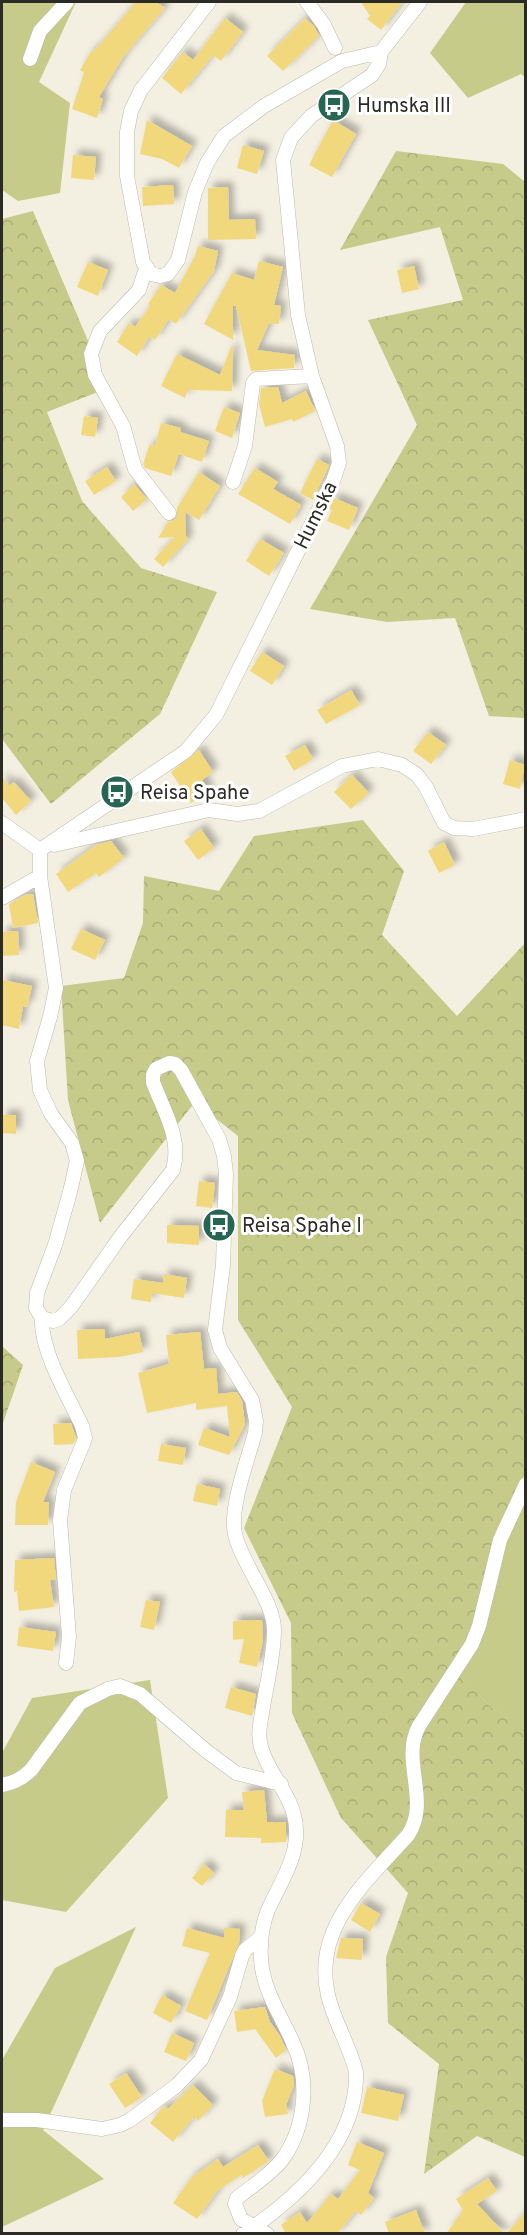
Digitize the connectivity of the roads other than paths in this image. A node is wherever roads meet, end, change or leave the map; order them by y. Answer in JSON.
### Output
{"nodes":[{"id":1,"x":67,"y":2,"type":"edge"},
{"id":2,"x":209,"y":2,"type":"edge"},
{"id":3,"x":308,"y":2,"type":"edge"},
{"id":4,"x":420,"y":2,"type":"edge"},
{"id":5,"x":335,"y":48,"type":"dead end"},
{"id":6,"x":381,"y":52,"type":"junction"},
{"id":7,"x":30,"y":59,"type":"dead end"},
{"id":8,"x":146,"y":268,"type":"junction"},
{"id":9,"x":312,"y":376,"type":"junction"},
{"id":10,"x":233,"y":482,"type":"dead end"},
{"id":11,"x":169,"y":513,"type":"dead end"},
{"id":12,"x":525,"y":819,"type":"edge"},
{"id":13,"x":2,"y":823,"type":"edge"},
{"id":14,"x":42,"y":848,"type":"junction"},
{"id":15,"x":40,"y":876,"type":"junction"},
{"id":16,"x":2,"y":898,"type":"edge"},
{"id":17,"x":42,"y":1318,"type":"junction"},
{"id":18,"x":525,"y":1484,"type":"edge"},
{"id":19,"x":66,"y":1663,"type":"dead end"},
{"id":20,"x":281,"y":1784,"type":"junction"},
{"id":21,"x":2,"y":1785,"type":"edge"},
{"id":22,"x":261,"y":1937,"type":"junction"},
{"id":23,"x":2,"y":2120,"type":"edge"},
{"id":24,"x":261,"y":2229,"type":"edge"},
{"id":25,"x":243,"y":2234,"type":"edge"}],
"edges":[{"from":1,"to":7,"type":"street"},
{"from":2,"to":8,"type":"street"},
{"from":3,"to":5,"type":"street"},
{"from":4,"to":6,"type":"street","name":"Humska"},
{"from":6,"to":8,"type":"street"},
{"from":6,"to":9,"type":"street","name":"Humska"},
{"from":8,"to":11,"type":"street"},
{"from":9,"to":10,"type":"street"},
{"from":9,"to":14,"type":"street","name":"Humska"},
{"from":12,"to":14,"type":"street"},
{"from":13,"to":14,"type":"street"},
{"from":14,"to":15,"type":"street"},
{"from":15,"to":16,"type":"street"},
{"from":15,"to":17,"type":"street"},
{"from":17,"to":19,"type":"street"},
{"from":17,"to":20,"type":"street"},
{"from":18,"to":24,"type":"street"},
{"from":20,"to":21,"type":"street"},
{"from":20,"to":22,"type":"street"},
{"from":22,"to":23,"type":"street"},
{"from":22,"to":24,"type":"street"},
{"from":24,"to":25,"type":"street"}]}
